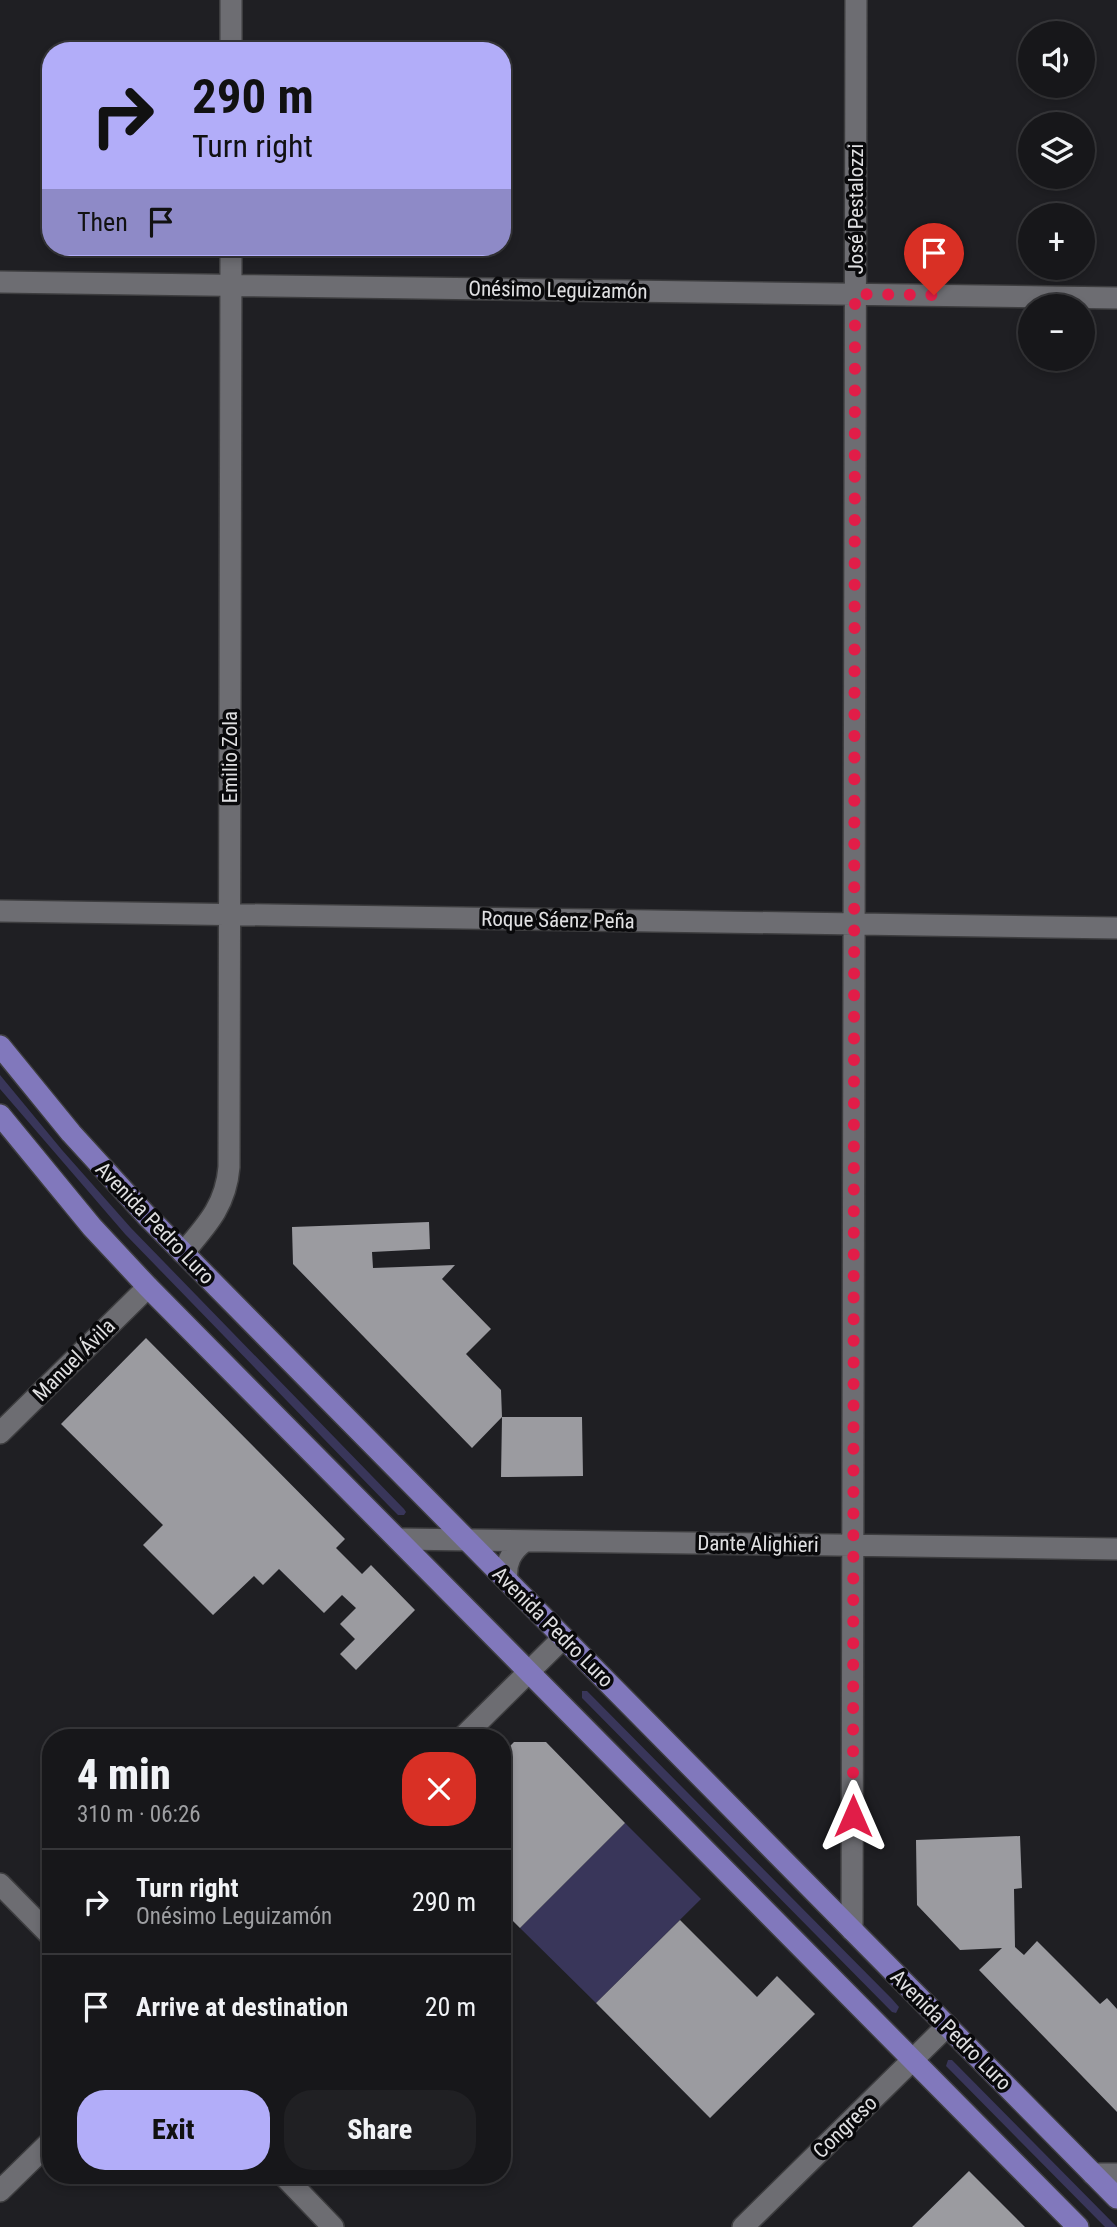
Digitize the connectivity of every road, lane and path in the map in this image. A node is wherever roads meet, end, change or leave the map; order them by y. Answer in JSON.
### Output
{"nodes":[{"id":1,"x":232,"y":0,"type":"edge"},
{"id":2,"x":856,"y":0,"type":"edge"},
{"id":3,"x":231,"y":42,"type":"edge"},
{"id":4,"x":231,"y":256,"type":"edge"},
{"id":5,"x":0,"y":282,"type":"edge"},
{"id":6,"x":231,"y":285,"type":"junction"},
{"id":7,"x":855,"y":294,"type":"junction"},
{"id":8,"x":1117,"y":298,"type":"edge"},
{"id":9,"x":0,"y":911,"type":"edge"},
{"id":10,"x":230,"y":915,"type":"junction"},
{"id":11,"x":854,"y":924,"type":"junction"},
{"id":12,"x":1117,"y":928,"type":"edge"},
{"id":13,"x":0,"y":1046,"type":"edge"},
{"id":14,"x":0,"y":1115,"type":"edge"},
{"id":15,"x":183,"y":1253,"type":"junction"},
{"id":16,"x":149,"y":1287,"type":"junction"},
{"id":17,"x":0,"y":1433,"type":"edge"},
{"id":18,"x":398,"y":1539,"type":"junction"},
{"id":19,"x":467,"y":1540,"type":"junction"},
{"id":20,"x":525,"y":1541,"type":"junction"},
{"id":21,"x":853,"y":1545,"type":"junction"},
{"id":22,"x":1117,"y":1549,"type":"edge"},
{"id":23,"x":507,"y":1580,"type":"junction"},
{"id":24,"x":563,"y":1638,"type":"junction"},
{"id":25,"x":529,"y":1672,"type":"junction"},
{"id":26,"x":471,"y":1729,"type":"edge"},
{"id":27,"x":0,"y":1884,"type":"edge"},
{"id":28,"x":42,"y":1927,"type":"edge"},
{"id":29,"x":852,"y":1930,"type":"junction"},
{"id":30,"x":947,"y":2026,"type":"junction"},
{"id":31,"x":913,"y":2060,"type":"junction"},
{"id":32,"x":42,"y":2150,"type":"edge"},
{"id":33,"x":1093,"y":2174,"type":"junction"},
{"id":34,"x":1117,"y":2174,"type":"edge"},
{"id":35,"x":291,"y":2184,"type":"edge"},
{"id":36,"x":0,"y":2191,"type":"edge"},
{"id":37,"x":1117,"y":2198,"type":"edge"},
{"id":38,"x":333,"y":2227,"type":"edge"},
{"id":39,"x":743,"y":2227,"type":"edge"},
{"id":40,"x":1078,"y":2227,"type":"edge"}],
"edges":[{"from":1,"to":3,"type":"street"},
{"from":2,"to":7,"type":"street","name":"José Pestalozzi"},
{"from":4,"to":6,"type":"street","name":"Emilio Zola"},
{"from":5,"to":6,"type":"street","name":"Onésimo Leguizamón"},
{"from":6,"to":7,"type":"street","name":"Onésimo Leguizamón"},
{"from":6,"to":10,"type":"street","name":"Emilio Zola"},
{"from":7,"to":8,"type":"street","name":"Onésimo Leguizamón"},
{"from":7,"to":11,"type":"street","name":"José Pestalozzi"},
{"from":9,"to":10,"type":"street","name":"Roque Sáenz Peña"},
{"from":10,"to":11,"type":"street","name":"Roque Sáenz Peña"},
{"from":10,"to":15,"type":"street","name":"Emilio Zola"},
{"from":11,"to":12,"type":"street","name":"Roque Sáenz Peña"},
{"from":11,"to":21,"type":"street","name":"José Pestalozzi"},
{"from":13,"to":15,"type":"main road","name":"Avenida Pedro Luro"},
{"from":14,"to":16,"type":"main road"},
{"from":15,"to":19,"type":"main road","name":"Avenida Pedro Luro"},
{"from":16,"to":17,"type":"street","name":"Manuel Ávila"},
{"from":16,"to":18,"type":"main road"},
{"from":18,"to":19,"type":"street","name":"Dante Alighieri"},
{"from":18,"to":25,"type":"main road"},
{"from":19,"to":20,"type":"street","name":"Dante Alighieri"},
{"from":19,"to":23,"type":"main road","name":"Avenida Pedro Luro"},
{"from":20,"to":21,"type":"street","name":"Dante Alighieri"},
{"from":20,"to":23,"type":"street"},
{"from":21,"to":22,"type":"street","name":"Dante Alighieri"},
{"from":21,"to":29,"type":"street","name":"José Pestalozzi"},
{"from":23,"to":24,"type":"main road","name":"Avenida Pedro Luro"},
{"from":24,"to":25,"type":"street"},
{"from":24,"to":29,"type":"main road","name":"Avenida Pedro Luro"},
{"from":25,"to":26,"type":"street"},
{"from":25,"to":31,"type":"main road"},
{"from":27,"to":28,"type":"street"},
{"from":29,"to":30,"type":"main road","name":"Avenida Pedro Luro"},
{"from":30,"to":31,"type":"street","name":"Congreso"},
{"from":30,"to":33,"type":"main road","name":"Avenida Pedro Luro"},
{"from":31,"to":39,"type":"street","name":"Congreso"},
{"from":31,"to":40,"type":"main road"},
{"from":32,"to":36,"type":"street"},
{"from":33,"to":34,"type":"street"},
{"from":33,"to":37,"type":"main road","name":"Avenida Pedro Luro"},
{"from":35,"to":38,"type":"street"}]}
